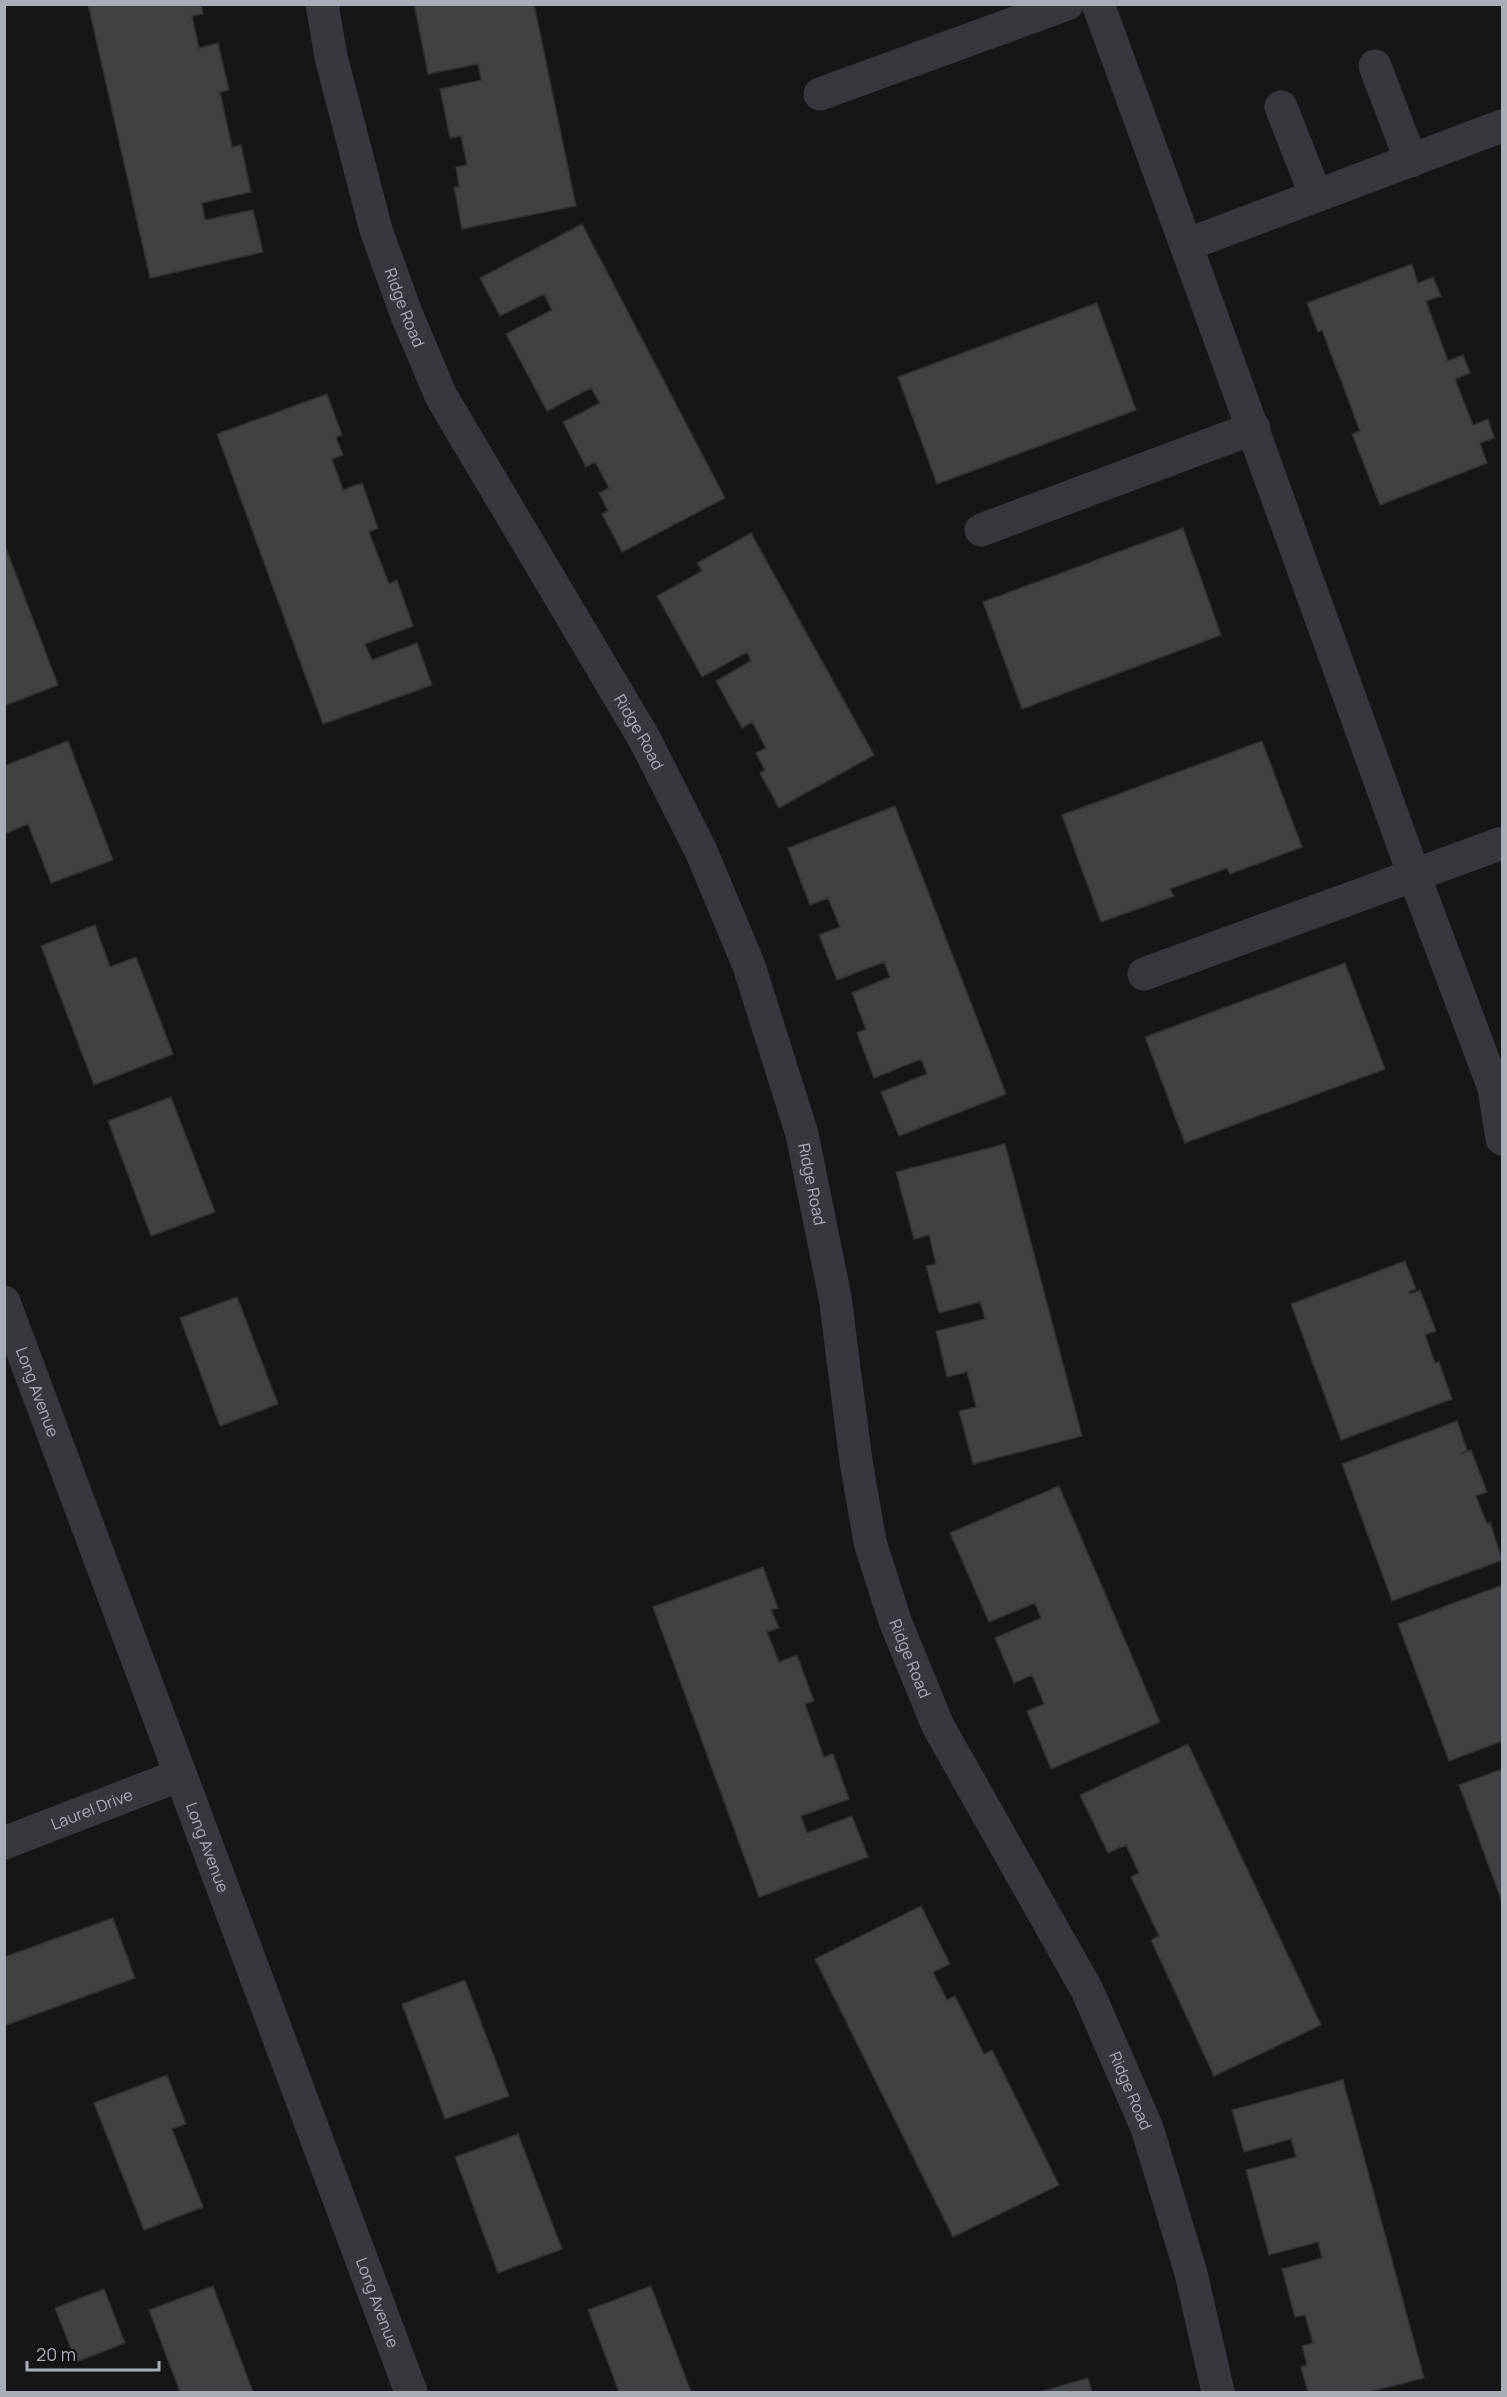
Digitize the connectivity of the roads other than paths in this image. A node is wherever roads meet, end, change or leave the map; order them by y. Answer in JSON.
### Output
{"nodes":[{"id":1,"x":322,"y":4,"type":"edge"},
{"id":2,"x":1067,"y":4,"type":"edge"},
{"id":3,"x":1098,"y":4,"type":"edge"},
{"id":4,"x":1375,"y":66,"type":"dead end"},
{"id":5,"x":820,"y":94,"type":"dead end"},
{"id":6,"x":1281,"y":107,"type":"dead end"},
{"id":7,"x":1503,"y":126,"type":"edge"},
{"id":8,"x":1411,"y":160,"type":"junction"},
{"id":9,"x":1316,"y":196,"type":"junction"},
{"id":10,"x":1186,"y":245,"type":"junction"},
{"id":11,"x":1254,"y":428,"type":"junction"},
{"id":12,"x":981,"y":530,"type":"dead end"},
{"id":13,"x":1503,"y":843,"type":"edge"},
{"id":14,"x":1414,"y":875,"type":"junction"},
{"id":15,"x":1144,"y":974,"type":"dead end"},
{"id":16,"x":1503,"y":1139,"type":"edge"},
{"id":17,"x":4,"y":1302,"type":"edge"},
{"id":18,"x":180,"y":1774,"type":"junction"},
{"id":19,"x":4,"y":1843,"type":"edge"},
{"id":20,"x":411,"y":2392,"type":"edge"},
{"id":21,"x":1218,"y":2392,"type":"edge"}],
"edges":[{"from":1,"to":21,"type":"street","name":"Ridge Road"},
{"from":2,"to":5,"type":"street"},
{"from":3,"to":10,"type":"street"},
{"from":4,"to":8,"type":"street"},
{"from":6,"to":9,"type":"street"},
{"from":7,"to":8,"type":"street"},
{"from":8,"to":9,"type":"street"},
{"from":9,"to":10,"type":"street"},
{"from":10,"to":11,"type":"street"},
{"from":11,"to":12,"type":"street"},
{"from":11,"to":14,"type":"street"},
{"from":13,"to":14,"type":"street"},
{"from":14,"to":15,"type":"street"},
{"from":14,"to":16,"type":"street"},
{"from":17,"to":18,"type":"street","name":"Long Avenue"},
{"from":18,"to":19,"type":"street","name":"Laurel Drive"},
{"from":18,"to":20,"type":"street","name":"Long Avenue"}]}
